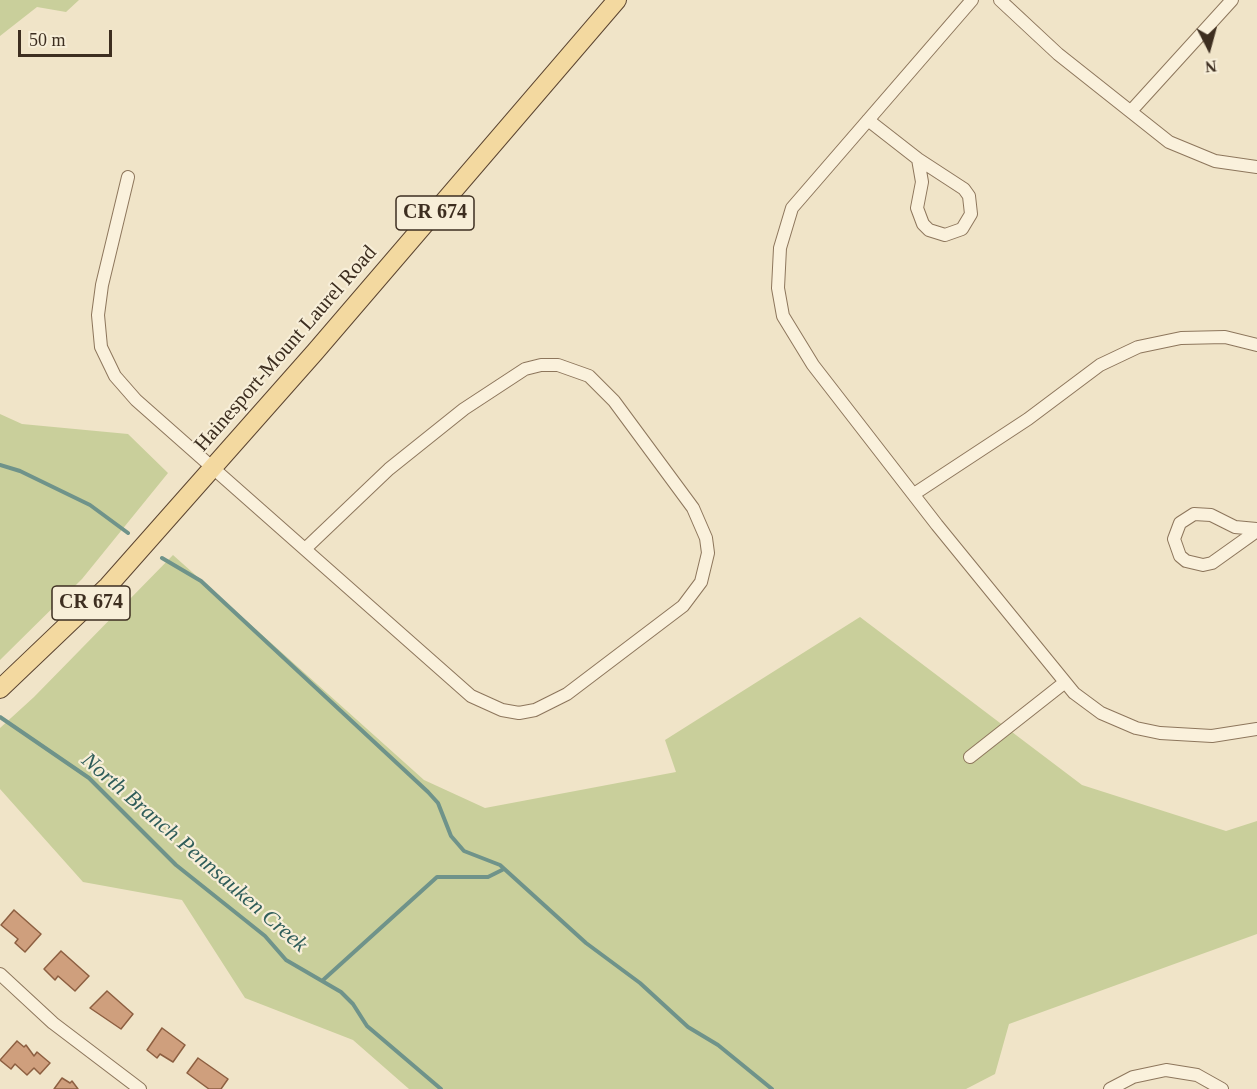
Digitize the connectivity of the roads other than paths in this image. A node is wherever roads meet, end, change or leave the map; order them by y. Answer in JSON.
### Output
{"nodes":[{"id":1,"x":617,"y":0,"type":"edge"},
{"id":2,"x":972,"y":0,"type":"edge"},
{"id":3,"x":1000,"y":0,"type":"edge"},
{"id":4,"x":1232,"y":0,"type":"edge"},
{"id":5,"x":1131,"y":111,"type":"junction"},
{"id":6,"x":868,"y":120,"type":"junction"},
{"id":7,"x":918,"y":159,"type":"junction"},
{"id":8,"x":1257,"y":167,"type":"edge"},
{"id":9,"x":128,"y":177,"type":"dead end"},
{"id":10,"x":1257,"y":345,"type":"edge"},
{"id":11,"x":214,"y":466,"type":"junction"},
{"id":12,"x":914,"y":494,"type":"junction"},
{"id":13,"x":1257,"y":530,"type":"edge"},
{"id":14,"x":305,"y":549,"type":"junction"},
{"id":15,"x":1064,"y":683,"type":"junction"},
{"id":16,"x":0,"y":689,"type":"edge"},
{"id":17,"x":1257,"y":729,"type":"edge"},
{"id":18,"x":970,"y":756,"type":"dead end"},
{"id":19,"x":0,"y":974,"type":"edge"},
{"id":20,"x":140,"y":1089,"type":"edge"},
{"id":21,"x":1110,"y":1089,"type":"edge"},
{"id":22,"x":1222,"y":1089,"type":"edge"}],
"edges":[{"from":1,"to":11,"type":"main road","name":"Hainesport-Mount Laurel Road","number":"CR 674"},
{"from":2,"to":6,"type":"street"},
{"from":3,"to":5,"type":"street"},
{"from":4,"to":5,"type":"street"},
{"from":5,"to":8,"type":"street"},
{"from":6,"to":7,"type":"street"},
{"from":6,"to":12,"type":"street"},
{"from":7,"to":7,"type":"street"},
{"from":9,"to":11,"type":"street"},
{"from":10,"to":12,"type":"street"},
{"from":11,"to":14,"type":"street"},
{"from":11,"to":16,"type":"main road","name":"Hainesport-Mount Laurel Road","number":"CR 674"},
{"from":12,"to":15,"type":"street"},
{"from":13,"to":13,"type":"street"},
{"from":14,"to":14,"type":"street"},
{"from":15,"to":17,"type":"street"},
{"from":15,"to":18,"type":"street"},
{"from":19,"to":20,"type":"street"},
{"from":21,"to":22,"type":"street"}]}
